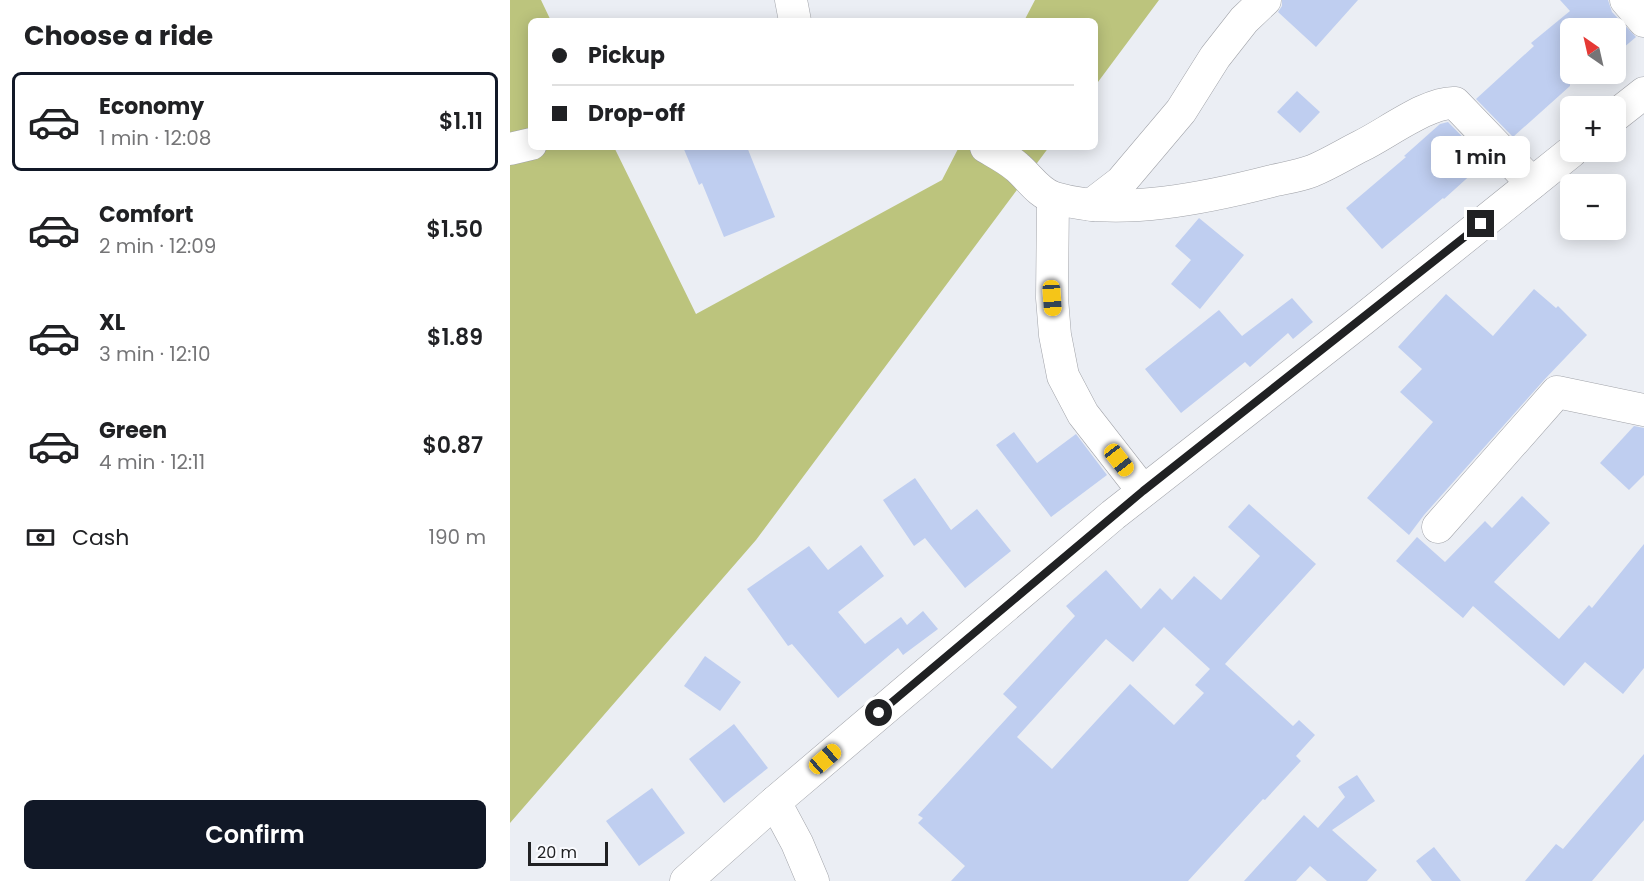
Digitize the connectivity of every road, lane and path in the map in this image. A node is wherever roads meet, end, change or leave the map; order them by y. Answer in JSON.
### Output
{"nodes":[{"id":1,"x":791,"y":0,"type":"edge"},
{"id":2,"x":1265,"y":0,"type":"edge"},
{"id":3,"x":1626,"y":0,"type":"edge"},
{"id":4,"x":794,"y":18,"type":"edge"},
{"id":5,"x":1644,"y":21,"type":"edge"},
{"id":6,"x":1644,"y":93,"type":"edge"},
{"id":7,"x":1626,"y":108,"type":"edge"},
{"id":8,"x":528,"y":145,"type":"edge"},
{"id":9,"x":510,"y":149,"type":"edge"},
{"id":10,"x":991,"y":150,"type":"edge"},
{"id":11,"x":1560,"y":161,"type":"edge"},
{"id":12,"x":1532,"y":183,"type":"junction"},
{"id":13,"x":1053,"y":198,"type":"junction"},
{"id":14,"x":1091,"y":206,"type":"junction"},
{"id":15,"x":1644,"y":410,"type":"edge"},
{"id":16,"x":1143,"y":491,"type":"junction"},
{"id":17,"x":1438,"y":527,"type":"dead end"},
{"id":18,"x":775,"y":802,"type":"junction"},
{"id":19,"x":686,"y":881,"type":"edge"},
{"id":20,"x":813,"y":881,"type":"edge"}],
"edges":[{"from":1,"to":4,"type":"street"},
{"from":2,"to":14,"type":"street"},
{"from":3,"to":5,"type":"street"},
{"from":6,"to":7,"type":"street"},
{"from":8,"to":9,"type":"street"},
{"from":10,"to":13,"type":"street"},
{"from":11,"to":12,"type":"street"},
{"from":12,"to":14,"type":"street"},
{"from":12,"to":16,"type":"street"},
{"from":13,"to":14,"type":"street"},
{"from":13,"to":16,"type":"street"},
{"from":15,"to":17,"type":"street"},
{"from":16,"to":18,"type":"street"},
{"from":18,"to":19,"type":"street"},
{"from":18,"to":20,"type":"street"}]}
